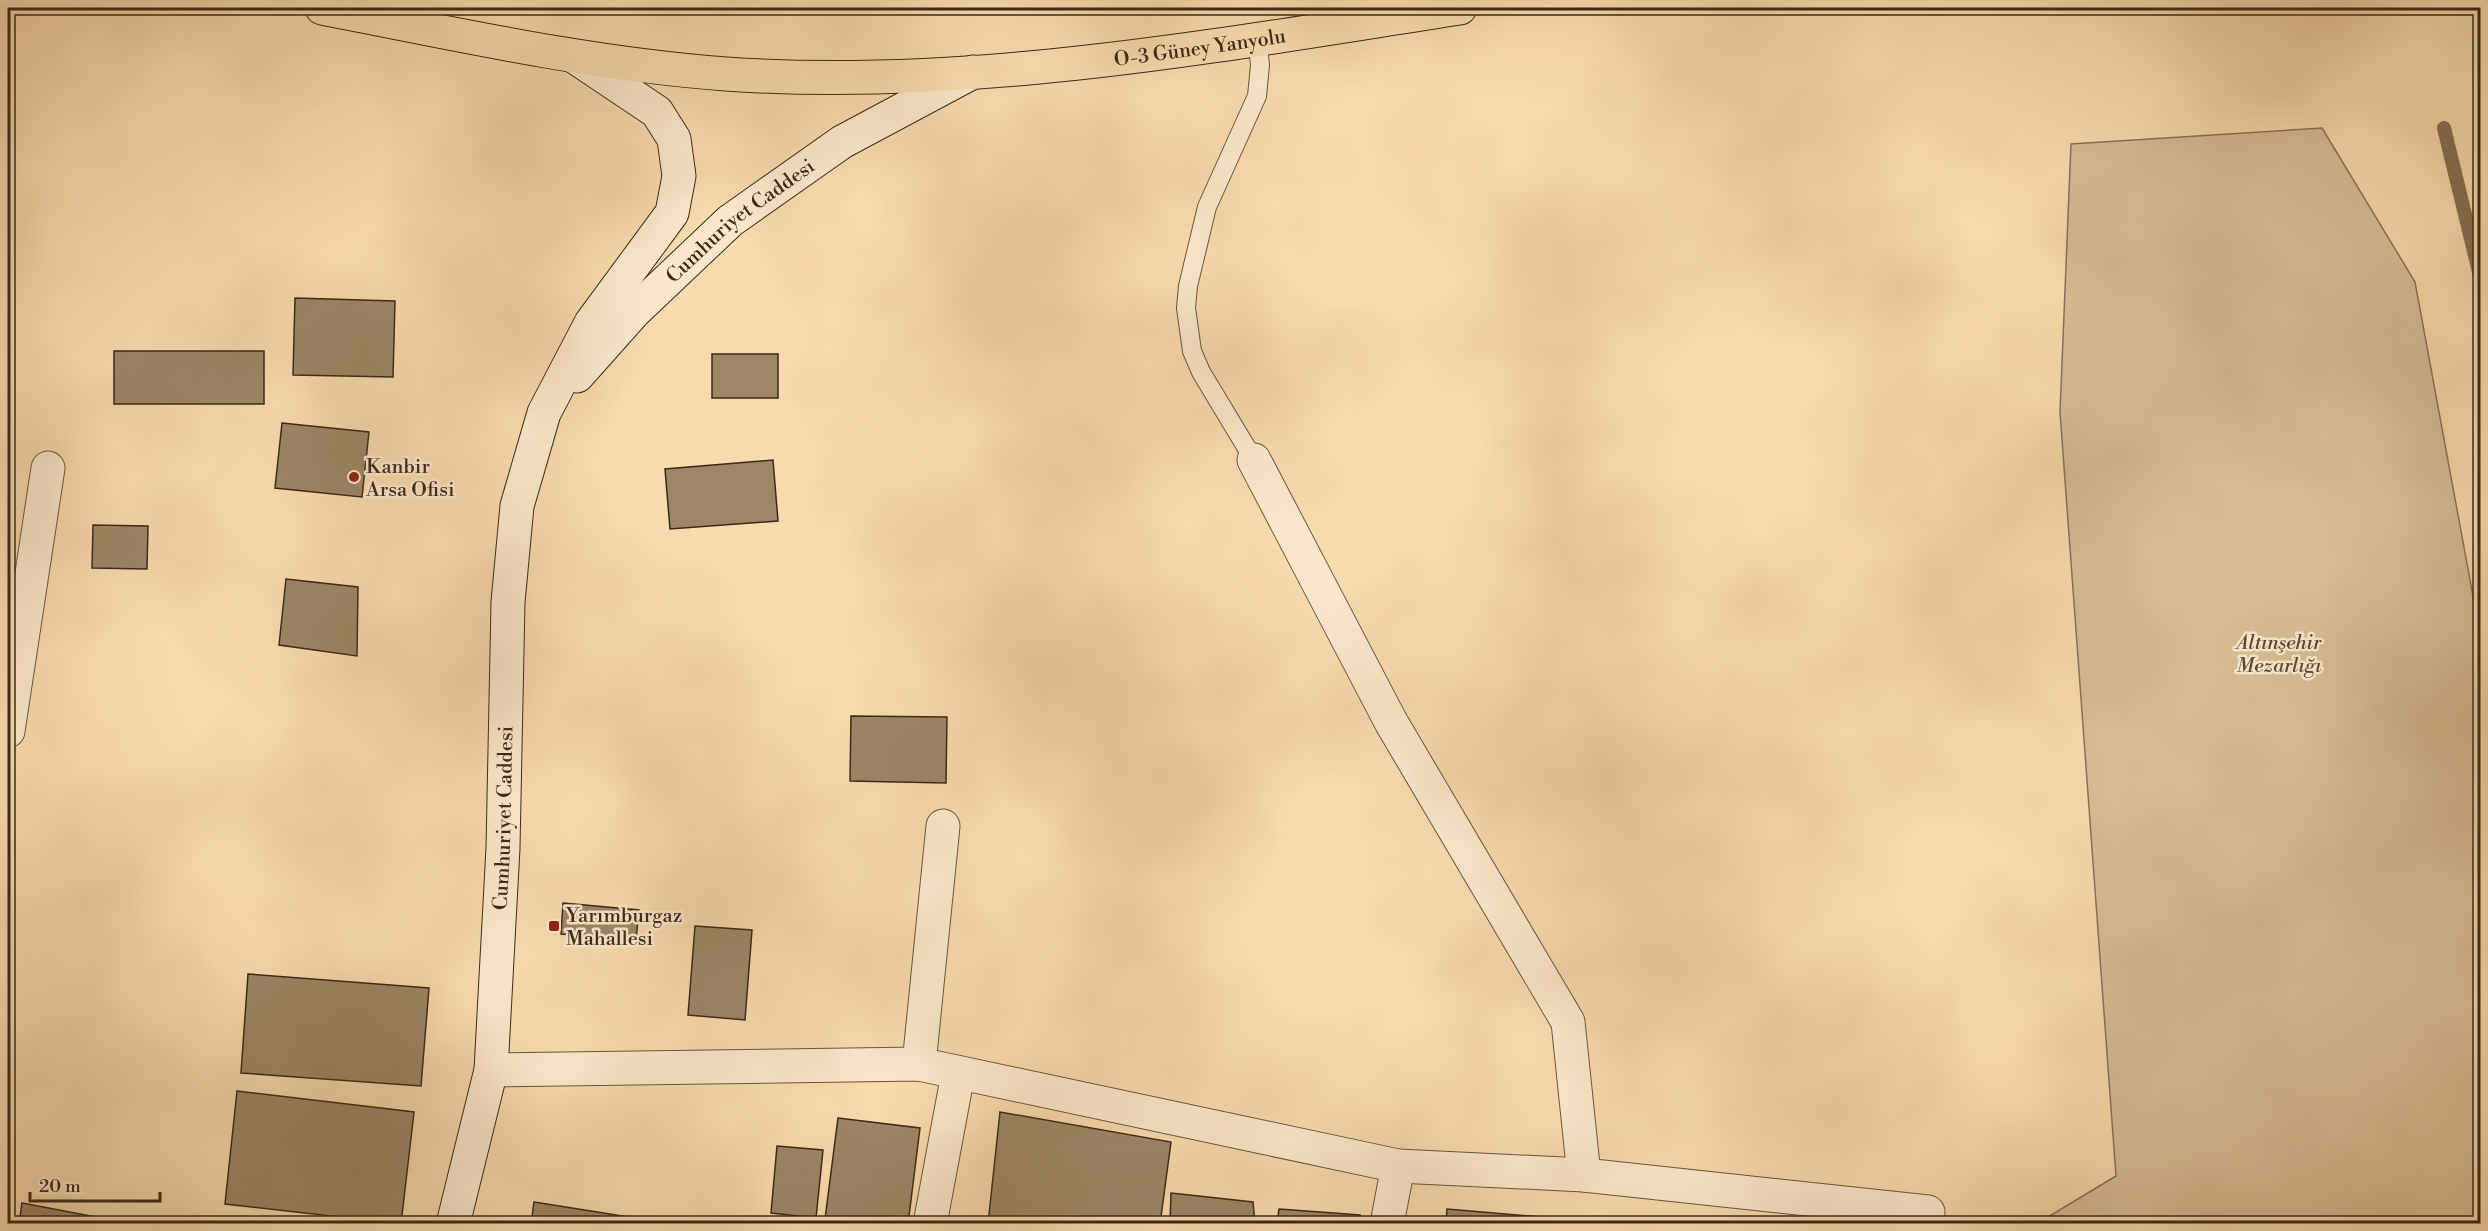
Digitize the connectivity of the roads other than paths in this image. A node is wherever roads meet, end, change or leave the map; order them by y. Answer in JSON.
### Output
{"nodes":[{"id":1,"x":322,"y":8,"type":"edge"},
{"id":2,"x":1460,"y":8,"type":"edge"},
{"id":3,"x":1257,"y":38,"type":"junction"},
{"id":4,"x":575,"y":57,"type":"junction"},
{"id":5,"x":974,"y":72,"type":"junction"},
{"id":6,"x":544,"y":413,"type":"junction"},
{"id":7,"x":1254,"y":459,"type":"joint"},
{"id":8,"x":48,"y":468,"type":"dead end"},
{"id":9,"x":8,"y":731,"type":"edge"},
{"id":10,"x":943,"y":826,"type":"dead end"},
{"id":11,"x":919,"y":1064,"type":"junction"},
{"id":12,"x":491,"y":1070,"type":"junction"},
{"id":13,"x":957,"y":1074,"type":"junction"},
{"id":14,"x":1398,"y":1166,"type":"junction"},
{"id":15,"x":1584,"y":1175,"type":"junction"},
{"id":16,"x":1932,"y":1218,"type":"edge"},
{"id":17,"x":453,"y":1224,"type":"edge"},
{"id":18,"x":930,"y":1224,"type":"edge"},
{"id":19,"x":1387,"y":1224,"type":"edge"}],
"edges":[{"from":1,"to":4,"type":"main road","name":"O-3 Güney Yanyolu"},
{"from":2,"to":3,"type":"main road","name":"O-3 Güney Yanyolu"},
{"from":3,"to":5,"type":"main road","name":"O-3 Güney Yanyolu"},
{"from":3,"to":7,"type":"lane"},
{"from":4,"to":5,"type":"main road","name":"O-3 Güney Yanyolu"},
{"from":4,"to":6,"type":"street","name":"Cumhuriyet Caddesi"},
{"from":5,"to":6,"type":"street","name":"Cumhuriyet Caddesi"},
{"from":6,"to":12,"type":"street","name":"Cumhuriyet Caddesi"},
{"from":7,"to":15,"type":"street"},
{"from":8,"to":9,"type":"street"},
{"from":10,"to":11,"type":"street"},
{"from":11,"to":12,"type":"street"},
{"from":11,"to":13,"type":"street"},
{"from":12,"to":17,"type":"street","name":"Cumhuriyet Caddesi"},
{"from":13,"to":14,"type":"street"},
{"from":13,"to":18,"type":"street"},
{"from":14,"to":15,"type":"street"},
{"from":14,"to":19,"type":"street"},
{"from":15,"to":16,"type":"street"}]}
